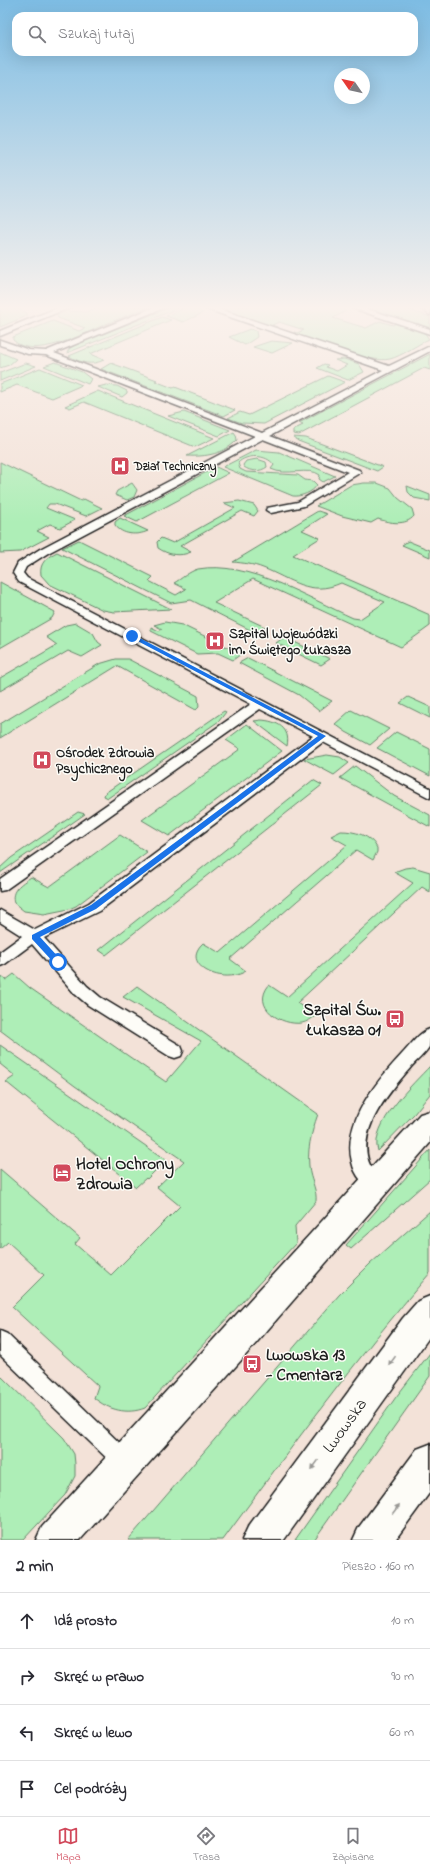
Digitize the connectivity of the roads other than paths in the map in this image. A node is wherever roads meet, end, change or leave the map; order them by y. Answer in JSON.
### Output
{"nodes":[{"id":1,"x":111,"y":378,"type":"edge"},
{"id":2,"x":372,"y":378,"type":"edge"},
{"id":3,"x":262,"y":436,"type":"junction"},
{"id":4,"x":271,"y":510,"type":"dead end"},
{"id":5,"x":260,"y":703,"type":"junction"},
{"id":6,"x":322,"y":736,"type":"junction"},
{"id":7,"x":430,"y":794,"type":"edge"},
{"id":8,"x":0,"y":886,"type":"edge"},
{"id":9,"x":0,"y":915,"type":"edge"},
{"id":10,"x":35,"y":937,"type":"junction"},
{"id":11,"x":0,"y":960,"type":"edge"},
{"id":12,"x":430,"y":1036,"type":"edge"},
{"id":13,"x":175,"y":1051,"type":"dead end"},
{"id":14,"x":430,"y":1123,"type":"edge"},
{"id":15,"x":376,"y":1183,"type":"junction"},
{"id":16,"x":430,"y":1312,"type":"edge"},
{"id":17,"x":0,"y":1341,"type":"edge"},
{"id":18,"x":126,"y":1462,"type":"junction"},
{"id":19,"x":430,"y":1462,"type":"edge"},
{"id":20,"x":55,"y":1540,"type":"edge"},
{"id":21,"x":261,"y":1540,"type":"edge"},
{"id":22,"x":372,"y":1540,"type":"edge"}],
"edges":[{"from":1,"to":3,"type":"lane"},
{"from":2,"to":3,"type":"lane"},
{"from":3,"to":4,"type":"lane"},
{"from":3,"to":5,"type":"lane"},
{"from":5,"to":6,"type":"lane"},
{"from":5,"to":8,"type":"lane"},
{"from":6,"to":7,"type":"lane"},
{"from":6,"to":10,"type":"lane"},
{"from":9,"to":10,"type":"lane"},
{"from":10,"to":11,"type":"lane"},
{"from":10,"to":13,"type":"lane"},
{"from":12,"to":15,"type":"lane"},
{"from":14,"to":15,"type":"street"},
{"from":15,"to":18,"type":"street"},
{"from":16,"to":21,"type":"street","name":"Lwowska","one_way":true},
{"from":17,"to":18,"type":"lane"},
{"from":18,"to":20,"type":"street"},
{"from":22,"to":19,"type":"street","one_way":true}]}
